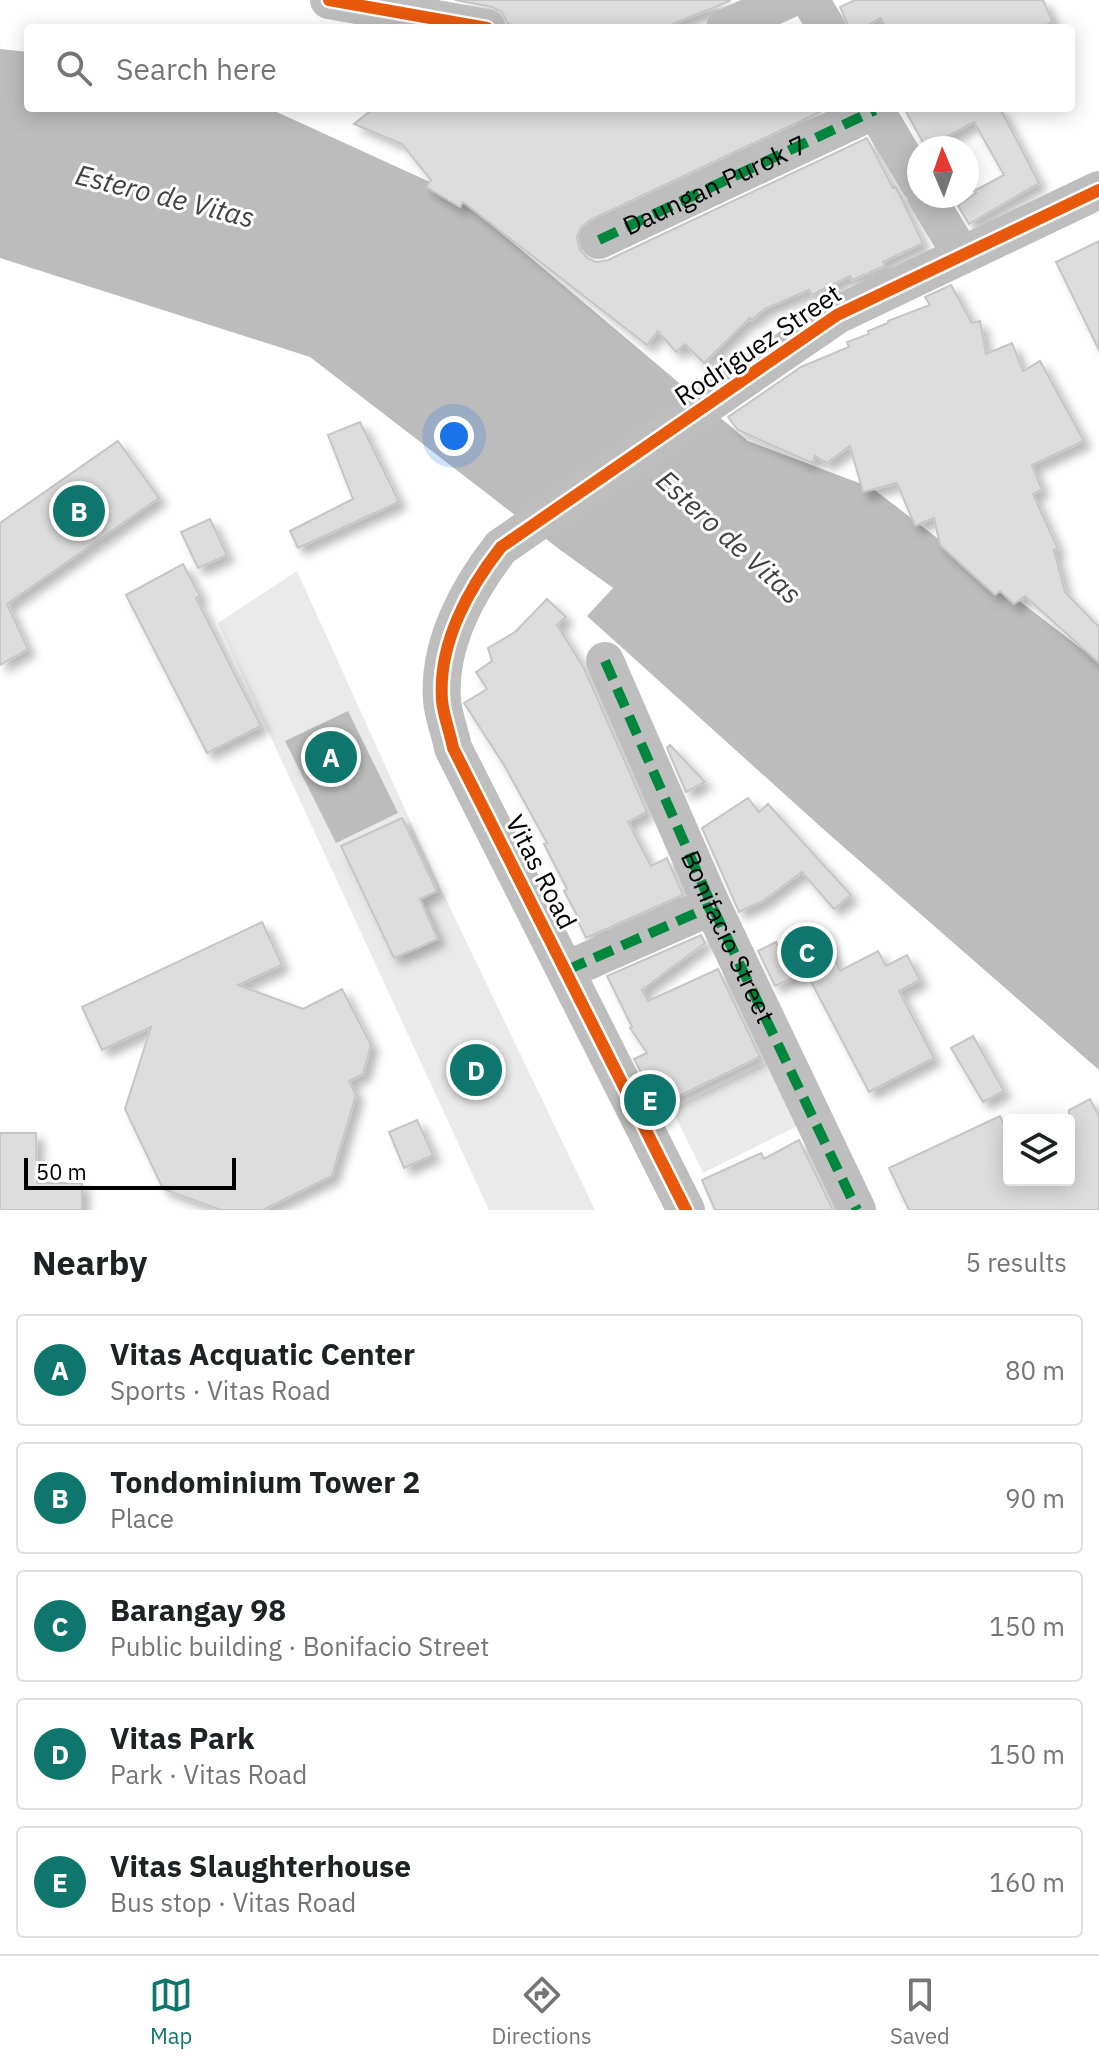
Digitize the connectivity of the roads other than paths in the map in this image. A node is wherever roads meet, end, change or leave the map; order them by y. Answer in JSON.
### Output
{"nodes":[{"id":1,"x":329,"y":0,"type":"edge"},
{"id":2,"x":787,"y":0,"type":"edge"},
{"id":3,"x":810,"y":0,"type":"edge"},
{"id":4,"x":464,"y":24,"type":"edge"},
{"id":5,"x":734,"y":24,"type":"edge"},
{"id":6,"x":825,"y":24,"type":"edge"},
{"id":7,"x":868,"y":112,"type":"edge"},
{"id":8,"x":876,"y":112,"type":"edge"},
{"id":9,"x":907,"y":163,"type":"edge"},
{"id":10,"x":1099,"y":190,"type":"edge"},
{"id":11,"x":933,"y":208,"type":"edge"},
{"id":12,"x":599,"y":240,"type":"dead end"},
{"id":13,"x":961,"y":254,"type":"junction"},
{"id":14,"x":501,"y":547,"type":"joint"},
{"id":15,"x":605,"y":661,"type":"dead end"},
{"id":16,"x":712,"y":906,"type":"junction"},
{"id":17,"x":567,"y":970,"type":"junction"},
{"id":18,"x":686,"y":1210,"type":"edge"},
{"id":19,"x":857,"y":1210,"type":"edge"}],
"edges":[{"from":1,"to":4,"type":"street"},
{"from":2,"to":5,"type":"street"},
{"from":3,"to":6,"type":"street"},
{"from":7,"to":12,"type":"street","name":"Daungan Purok 7"},
{"from":8,"to":9,"type":"street"},
{"from":10,"to":13,"type":"street","name":"Rodriguez Street"},
{"from":11,"to":13,"type":"street"},
{"from":13,"to":14,"type":"street","name":"Rodriguez Street"},
{"from":14,"to":17,"type":"street","name":"Vitas Road"},
{"from":15,"to":16,"type":"street","name":"Bonifacio Street"},
{"from":16,"to":17,"type":"street"},
{"from":16,"to":19,"type":"street","name":"Bonifacio Street"},
{"from":17,"to":18,"type":"street","name":"Vitas Road"}]}
